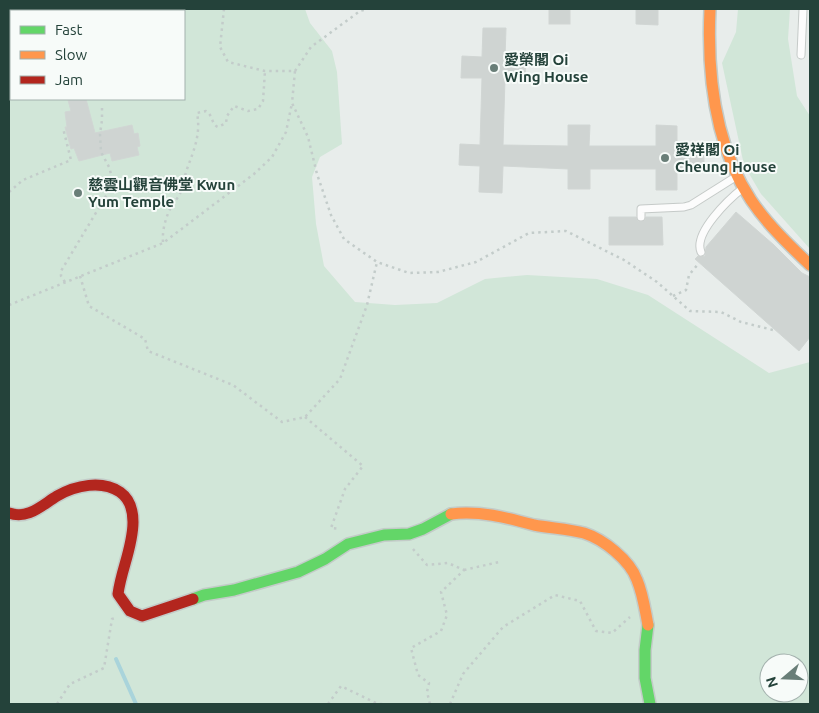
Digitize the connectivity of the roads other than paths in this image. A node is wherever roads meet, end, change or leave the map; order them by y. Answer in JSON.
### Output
{"nodes":[{"id":1,"x":710,"y":9,"type":"edge"},
{"id":2,"x":804,"y":9,"type":"edge"},
{"id":3,"x":801,"y":55,"type":"dead end"},
{"id":4,"x":737,"y":176,"type":"junction"},
{"id":5,"x":743,"y":188,"type":"junction"},
{"id":6,"x":641,"y":217,"type":"dead end"},
{"id":7,"x":701,"y":252,"type":"dead end"},
{"id":8,"x":810,"y":265,"type":"edge"},
{"id":9,"x":9,"y":513,"type":"edge"},
{"id":10,"x":650,"y":704,"type":"edge"}],
"edges":[{"from":1,"to":4,"type":"street"},
{"from":2,"to":3,"type":"lane"},
{"from":4,"to":5,"type":"street"},
{"from":4,"to":6,"type":"lane"},
{"from":5,"to":7,"type":"lane"},
{"from":5,"to":8,"type":"street"},
{"from":9,"to":10,"type":"street"}]}
